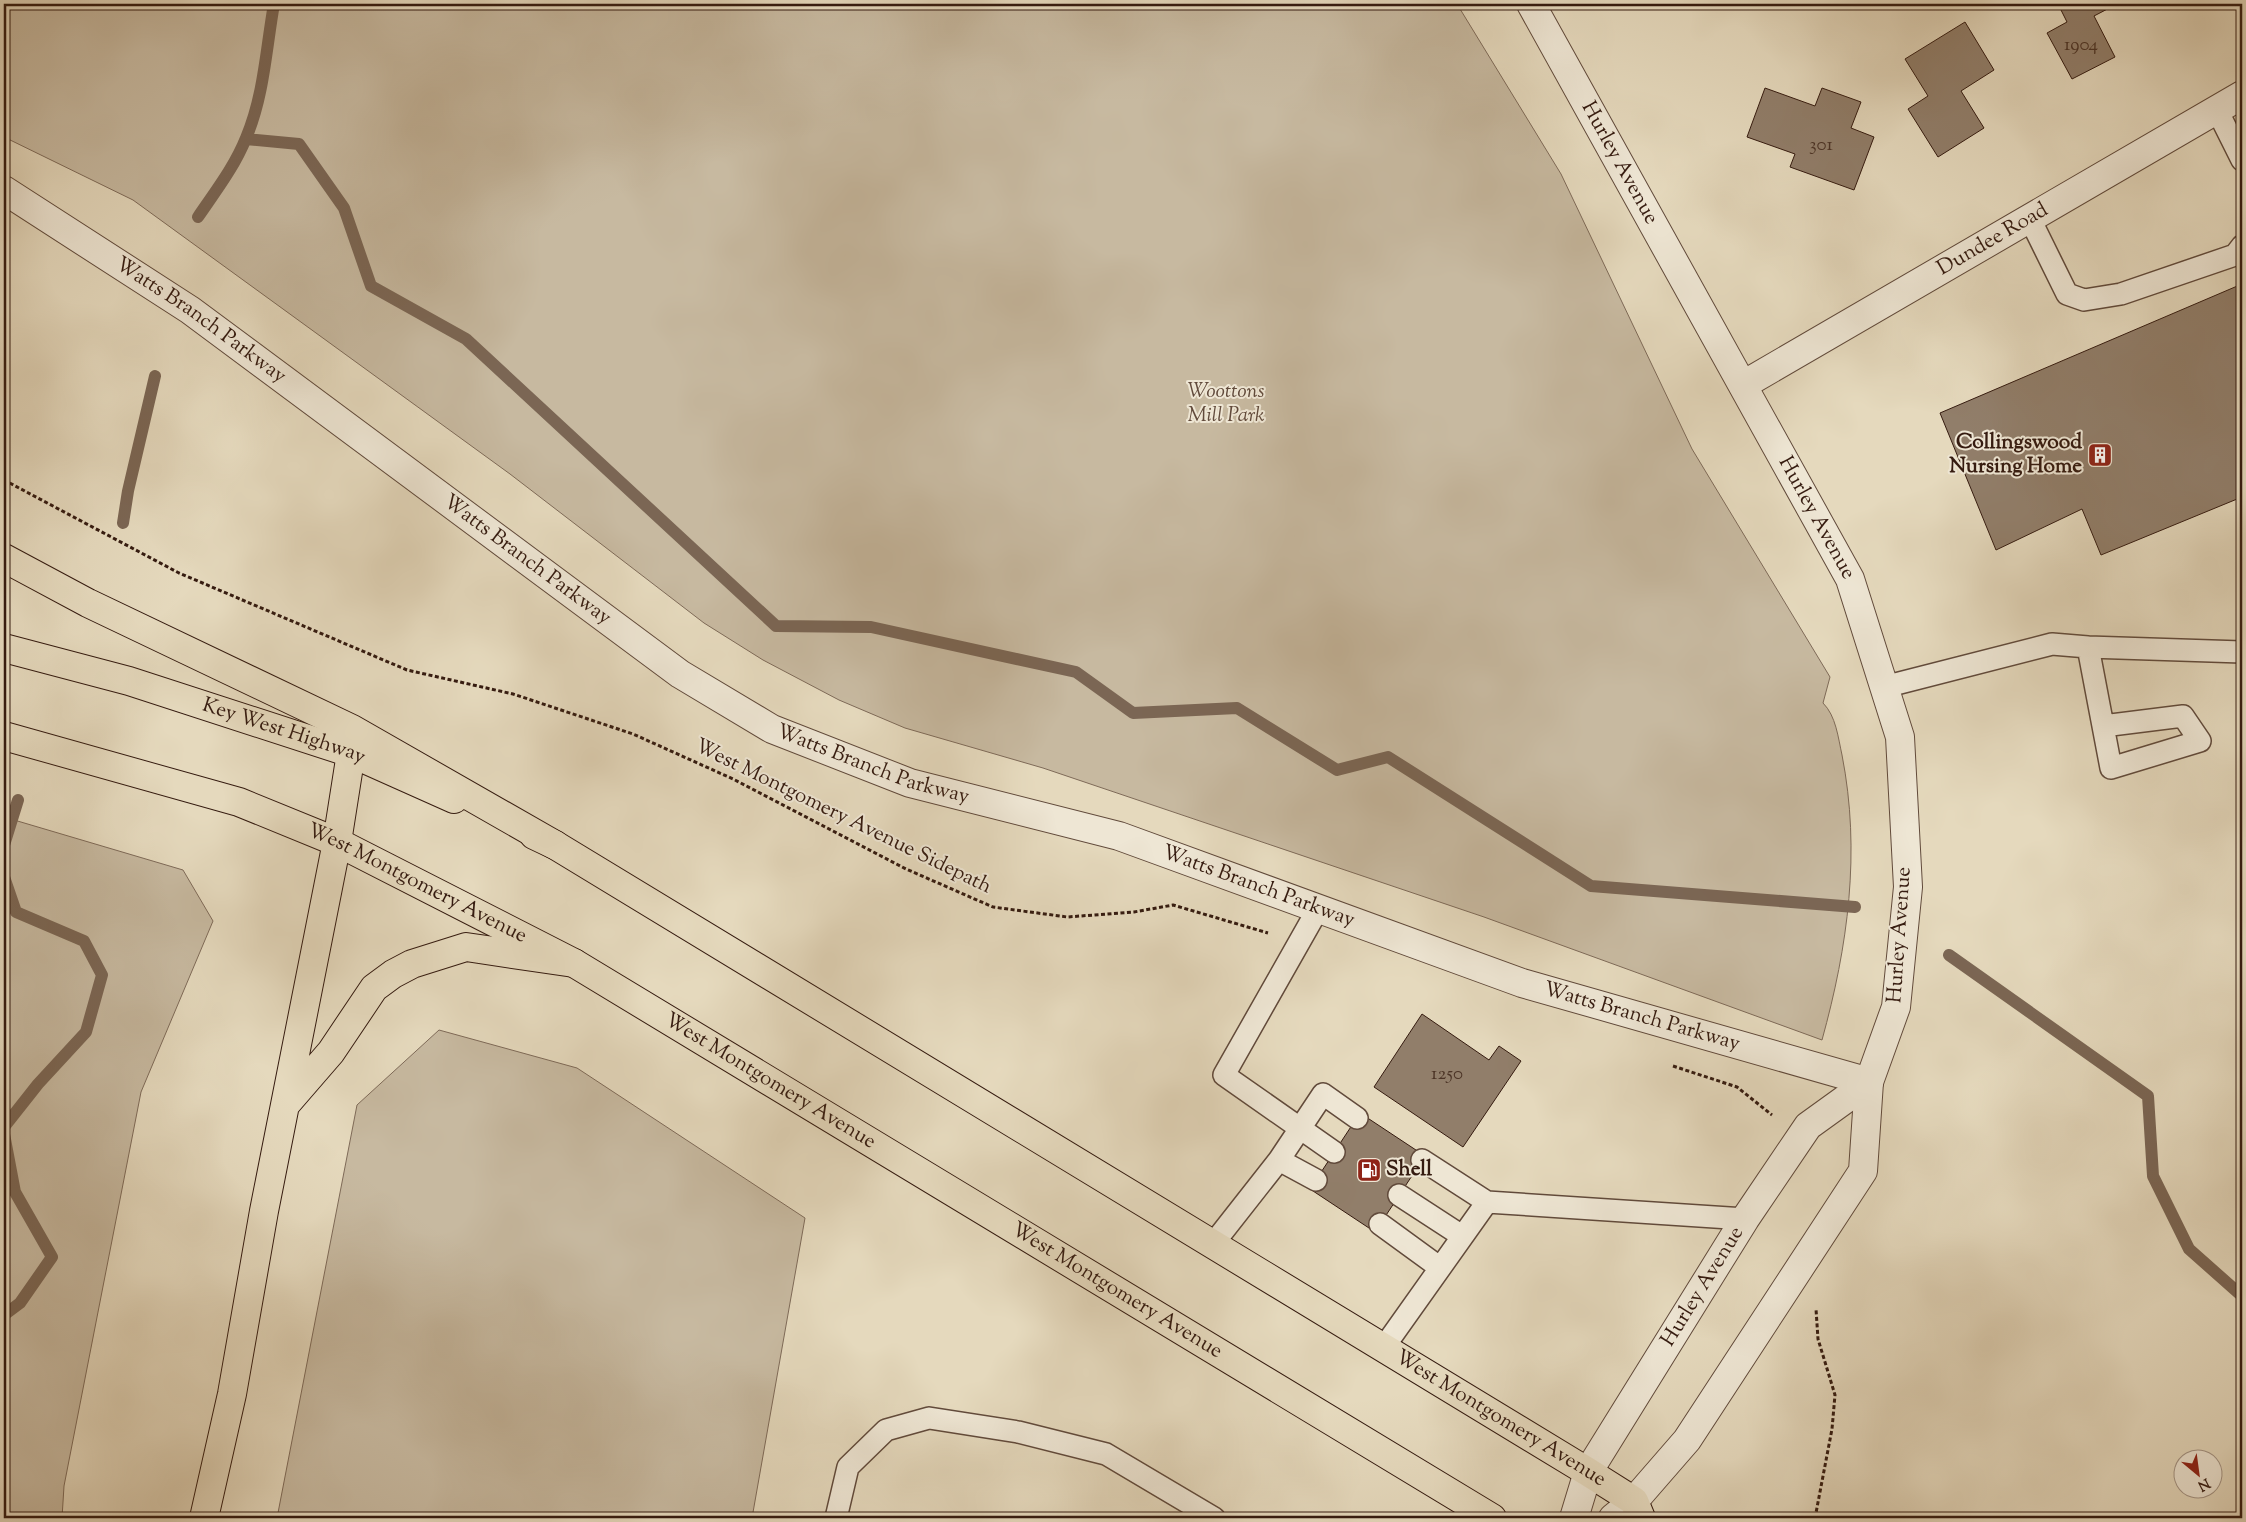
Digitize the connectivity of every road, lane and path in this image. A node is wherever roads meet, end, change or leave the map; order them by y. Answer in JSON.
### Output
{"nodes":[{"id":1,"x":1531,"y":4,"type":"edge"},
{"id":2,"x":2242,"y":96,"type":"edge"},
{"id":3,"x":2217,"y":110,"type":"junction"},
{"id":4,"x":2242,"y":160,"type":"edge"},
{"id":5,"x":4,"y":190,"type":"edge"},
{"id":6,"x":2030,"y":219,"type":"junction"},
{"id":7,"x":2242,"y":246,"type":"edge"},
{"id":8,"x":1743,"y":385,"type":"junction"},
{"id":9,"x":4,"y":480,"type":"edge"},
{"id":10,"x":4,"y":558,"type":"edge"},
{"id":11,"x":2088,"y":647,"type":"junction"},
{"id":12,"x":4,"y":648,"type":"edge"},
{"id":13,"x":2242,"y":652,"type":"edge"},
{"id":14,"x":1884,"y":687,"type":"junction"},
{"id":15,"x":2103,"y":726,"type":"dead end"},
{"id":16,"x":4,"y":736,"type":"edge"},
{"id":17,"x":351,"y":753,"type":"junction"},
{"id":18,"x":337,"y":842,"type":"junction"},
{"id":19,"x":555,"y":845,"type":"junction"},
{"id":20,"x":1318,"y":909,"type":"junction"},
{"id":21,"x":1300,"y":943,"type":"junction"},
{"id":22,"x":574,"y":963,"type":"junction"},
{"id":23,"x":1672,"y":1066,"type":"dead end"},
{"id":24,"x":1869,"y":1082,"type":"junction"},
{"id":25,"x":286,"y":1105,"type":"junction"},
{"id":26,"x":1774,"y":1117,"type":"dead end"},
{"id":27,"x":1357,"y":1118,"type":"dead end"},
{"id":28,"x":1301,"y":1128,"type":"junction"},
{"id":29,"x":1334,"y":1152,"type":"dead end"},
{"id":30,"x":1279,"y":1160,"type":"junction"},
{"id":31,"x":1422,"y":1160,"type":"dead end"},
{"id":32,"x":1316,"y":1180,"type":"dead end"},
{"id":33,"x":1399,"y":1195,"type":"dead end"},
{"id":34,"x":1487,"y":1202,"type":"junction"},
{"id":35,"x":1745,"y":1219,"type":"junction"},
{"id":36,"x":1380,"y":1224,"type":"dead end"},
{"id":37,"x":1462,"y":1236,"type":"junction"},
{"id":38,"x":1213,"y":1244,"type":"junction"},
{"id":39,"x":1439,"y":1267,"type":"junction"},
{"id":40,"x":1815,"y":1302,"type":"dead end"},
{"id":41,"x":1384,"y":1347,"type":"junction"},
{"id":42,"x":1588,"y":1472,"type":"junction"},
{"id":43,"x":1637,"y":1510,"type":"edge"},
{"id":44,"x":204,"y":1518,"type":"edge"},
{"id":45,"x":836,"y":1518,"type":"edge"},
{"id":46,"x":1214,"y":1518,"type":"edge"},
{"id":47,"x":1492,"y":1518,"type":"edge"},
{"id":48,"x":1574,"y":1518,"type":"edge"},
{"id":49,"x":1613,"y":1518,"type":"edge"},
{"id":50,"x":1815,"y":1518,"type":"edge"}],
"edges":[{"from":1,"to":8,"type":"street","name":"Hurley Avenue"},
{"from":2,"to":3,"type":"street","name":"Dundee Road"},
{"from":3,"to":4,"type":"lane"},
{"from":3,"to":6,"type":"street","name":"Dundee Road"},
{"from":5,"to":20,"type":"street","name":"Watts Branch Parkway"},
{"from":6,"to":7,"type":"lane"},
{"from":6,"to":8,"type":"street","name":"Dundee Road"},
{"from":8,"to":14,"type":"street","name":"Hurley Avenue"},
{"from":9,"to":21,"type":"path","name":"West Montgomery Avenue Sidepath"},
{"from":10,"to":19,"type":"main road"},
{"from":11,"to":13,"type":"lane"},
{"from":11,"to":14,"type":"lane"},
{"from":11,"to":15,"type":"lane"},
{"from":12,"to":17,"type":"main road","name":"Key West Highway"},
{"from":14,"to":24,"type":"street","name":"Hurley Avenue"},
{"from":16,"to":18,"type":"main road","name":"West Montgomery Avenue"},
{"from":17,"to":18,"type":"main road"},
{"from":17,"to":19,"type":"main road","name":"Key West Highway"},
{"from":18,"to":22,"type":"main road","name":"West Montgomery Avenue"},
{"from":18,"to":25,"type":"main road"},
{"from":19,"to":38,"type":"main road","name":"West Montgomery Avenue"},
{"from":20,"to":21,"type":"lane"},
{"from":20,"to":24,"type":"street","name":"Watts Branch Parkway"},
{"from":21,"to":28,"type":"lane"},
{"from":22,"to":25,"type":"main road"},
{"from":22,"to":47,"type":"main road","name":"West Montgomery Avenue"},
{"from":23,"to":26,"type":"path"},
{"from":24,"to":35,"type":"street","name":"Hurley Avenue"},
{"from":24,"to":43,"type":"street","name":"Hurley Avenue"},
{"from":25,"to":44,"type":"main road"},
{"from":27,"to":28,"type":"lane"},
{"from":28,"to":29,"type":"lane"},
{"from":28,"to":30,"type":"lane"},
{"from":30,"to":32,"type":"lane"},
{"from":30,"to":38,"type":"lane"},
{"from":31,"to":34,"type":"lane"},
{"from":33,"to":37,"type":"lane"},
{"from":34,"to":35,"type":"lane"},
{"from":34,"to":37,"type":"lane"},
{"from":35,"to":42,"type":"street","name":"Hurley Avenue"},
{"from":36,"to":39,"type":"lane"},
{"from":37,"to":39,"type":"lane"},
{"from":38,"to":41,"type":"main road","name":"West Montgomery Avenue"},
{"from":39,"to":41,"type":"lane"},
{"from":40,"to":50,"type":"path"},
{"from":41,"to":42,"type":"main road","name":"West Montgomery Avenue"},
{"from":42,"to":43,"type":"main road","name":"West Montgomery Avenue"},
{"from":42,"to":48,"type":"street","name":"Hurley Avenue"},
{"from":43,"to":49,"type":"street","name":"Hurley Avenue"},
{"from":45,"to":46,"type":"lane"}]}
